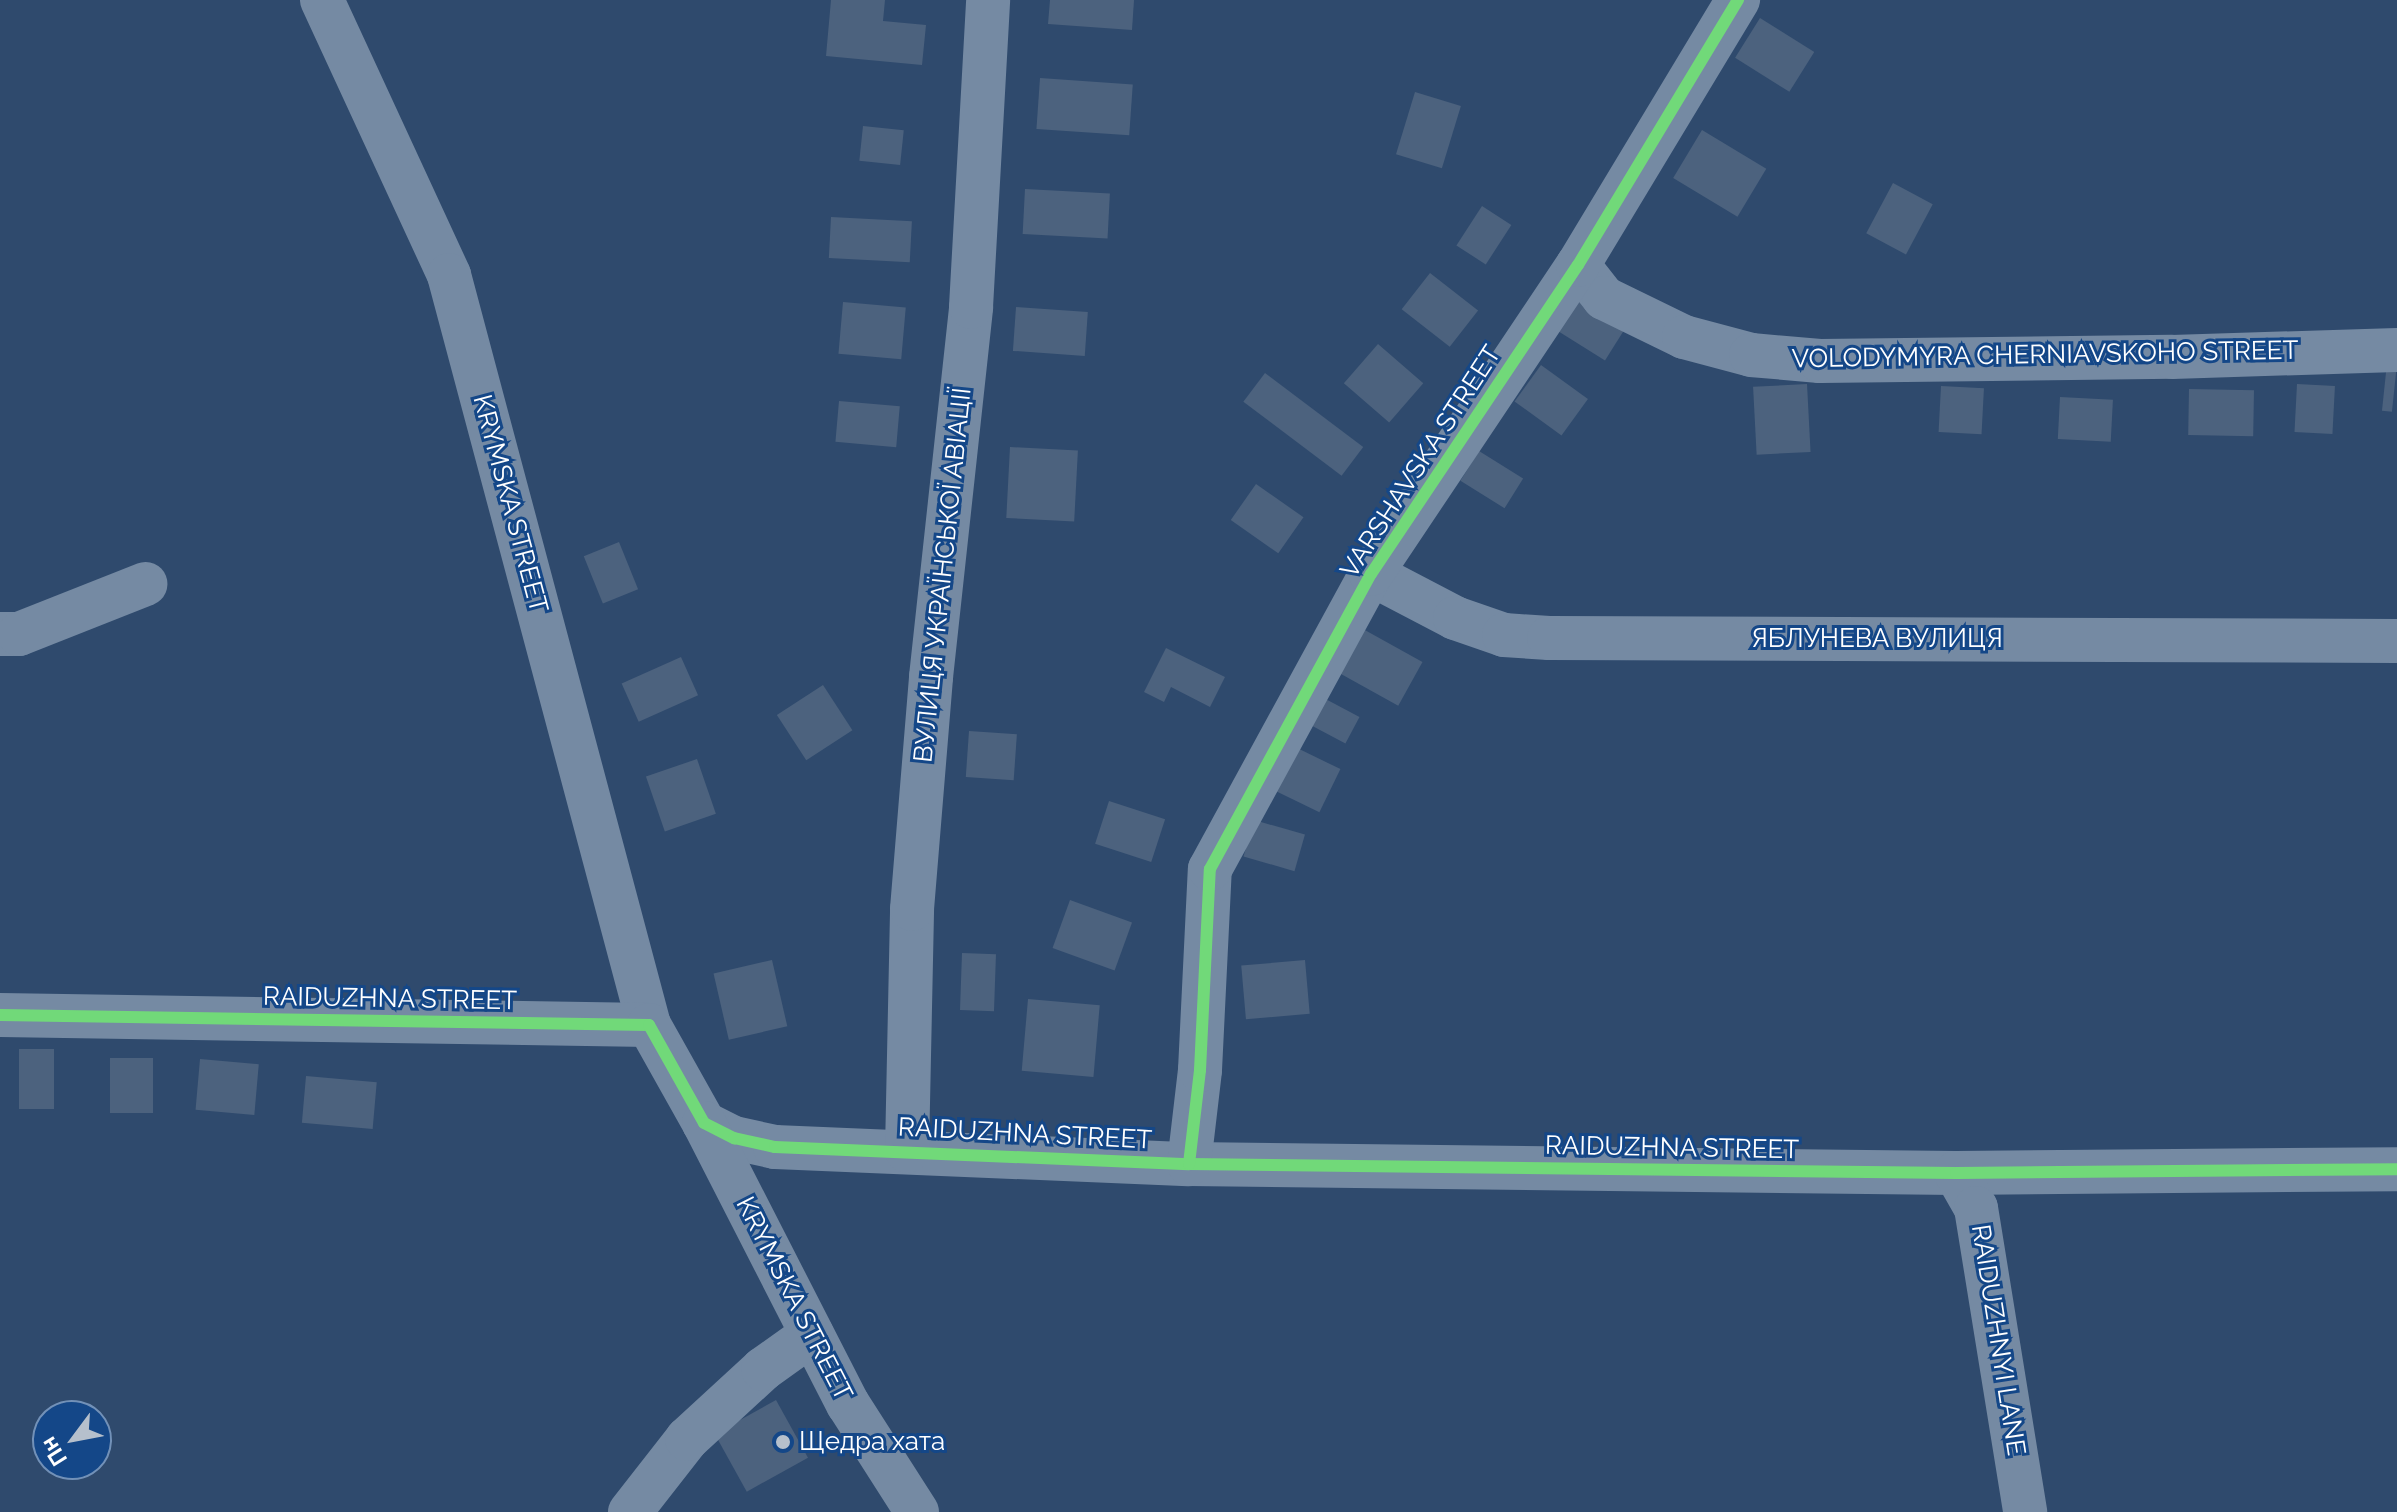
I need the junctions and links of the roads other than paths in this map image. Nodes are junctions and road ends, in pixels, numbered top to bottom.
1 (322, 0) edge
2 (988, 0) edge
3 (1738, 0) edge
4 (1578, 265) junction
5 (2397, 350) edge
6 (1371, 574) junction
7 (145, 584) dead end
8 (0, 634) edge
9 (2397, 641) edge
10 (0, 1015) edge
11 (649, 1025) junction
12 (704, 1123) junction
13 (907, 1151) junction
14 (1189, 1164) junction
15 (2397, 1169) edge
16 (1956, 1173) junction
17 (812, 1334) junction
18 (630, 1512) edge
19 (917, 1512) edge
20 (2025, 1512) edge

1 - 11 street, KRYMSKA STREET
2 - 13 street, ВУЛИЦЯ УКРАЇНСЬКОЇ АВІАЦІЇ
3 - 4 street, VARSHAVSKA STREET
4 - 5 street, VOLODYMYRA CHERNIAVSKOHO STREET
4 - 6 street, VARSHAVSKA STREET
6 - 9 street, ЯБЛУНЕВА ВУЛИЦЯ
6 - 14 street, VARSHAVSKA STREET
7 - 8 street
10 - 11 street, RAIDUZHNA STREET
11 - 12 street
12 - 13 street, RAIDUZHNA STREET
12 - 17 street, KRYMSKA STREET
13 - 14 street, RAIDUZHNA STREET
14 - 16 street, RAIDUZHNA STREET
15 - 16 street, RAIDUZHNA STREET
16 - 20 street, RAIDUZHNYI LANE
17 - 18 street
17 - 19 street, KRYMSKA STREET

